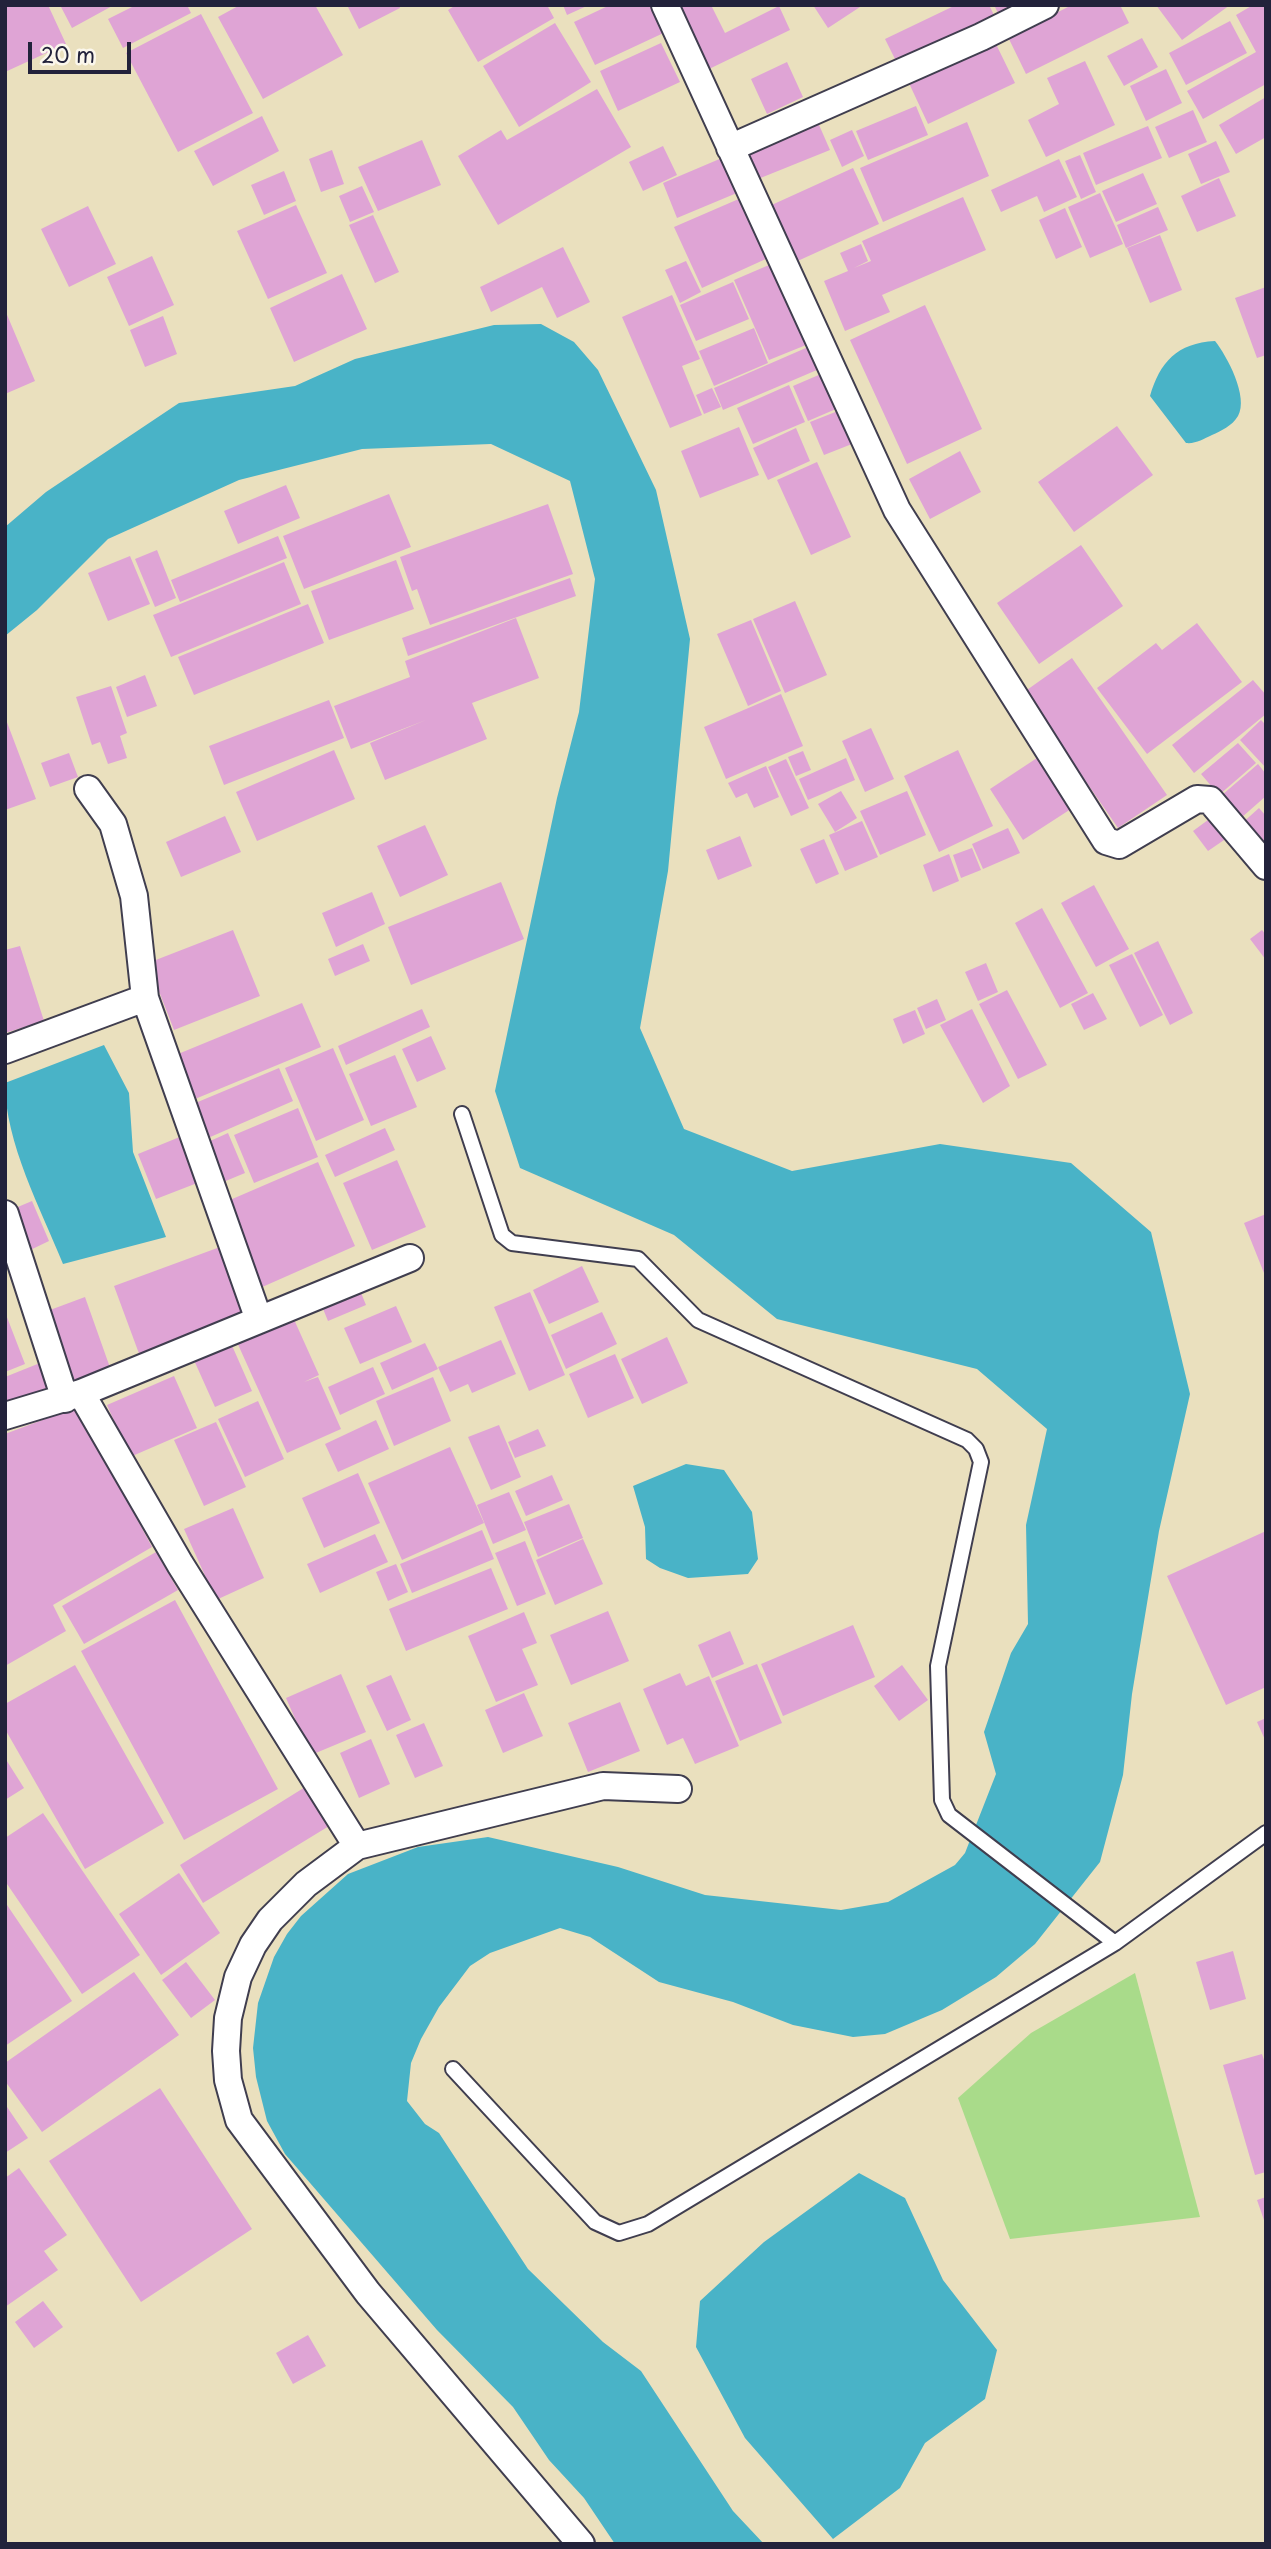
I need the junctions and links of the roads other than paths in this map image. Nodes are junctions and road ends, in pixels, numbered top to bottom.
1 (665, 5) edge
2 (1045, 5) edge
3 (730, 149) junction
4 (88, 789) dead end
5 (1266, 866) edge
6 (145, 998) junction
7 (5, 1050) edge
8 (462, 1114) dead end
9 (5, 1214) edge
10 (410, 1258) dead end
11 (259, 1320) junction
12 (73, 1396) junction
13 (5, 1416) edge
14 (678, 1789) dead end
15 (1266, 1833) edge
16 (357, 1846) junction
17 (1115, 1943) junction
18 (453, 2069) dead end
19 (581, 2544) edge

1 - 3 street
2 - 3 street
3 - 5 street
4 - 6 street
6 - 7 street
6 - 11 street
8 - 17 lane
9 - 12 street
10 - 11 street
11 - 12 street
12 - 13 street
12 - 16 street
14 - 16 street
15 - 17 lane
16 - 19 street
17 - 18 lane

